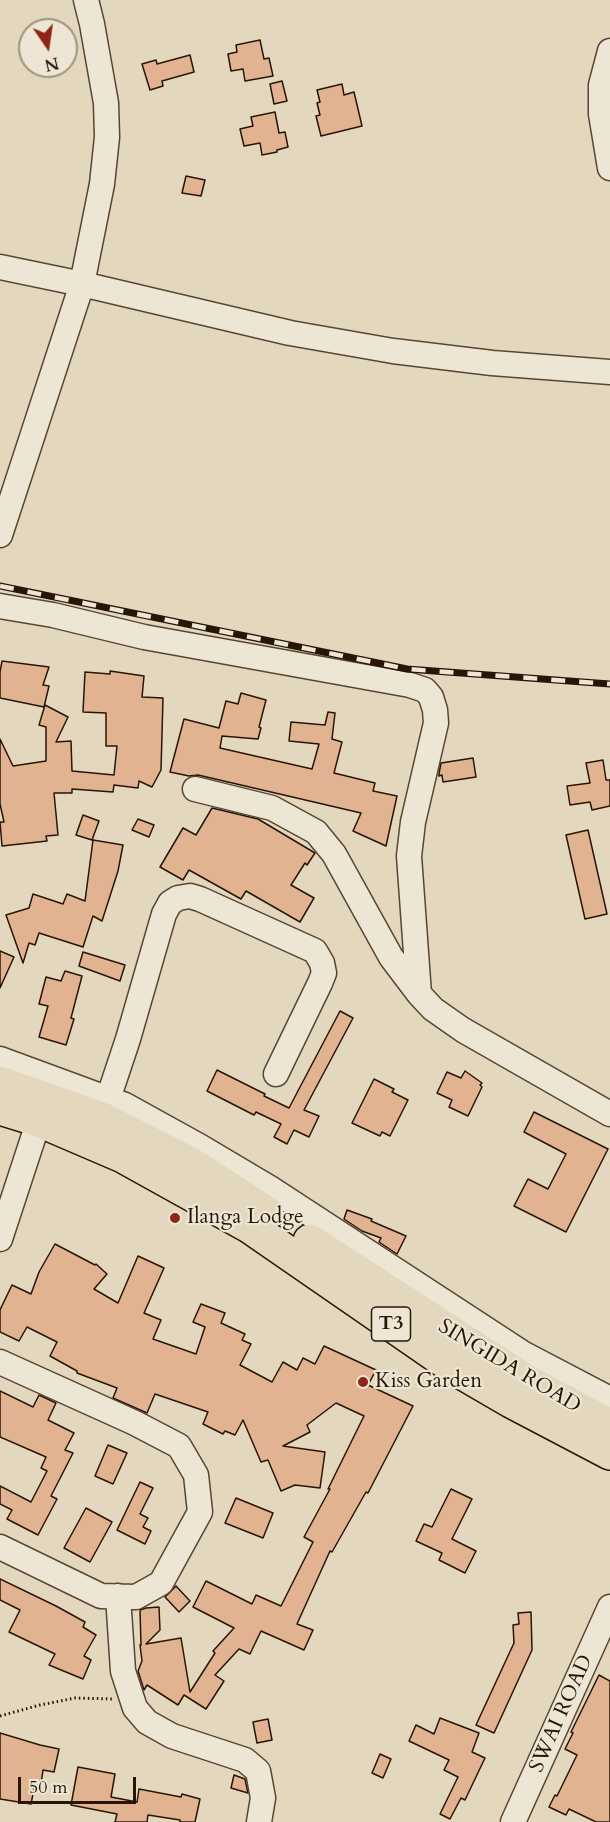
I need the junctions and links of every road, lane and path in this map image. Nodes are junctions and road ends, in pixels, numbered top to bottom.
1 (86, 0) edge
2 (610, 51) edge
3 (610, 168) edge
4 (0, 267) edge
5 (82, 284) junction
6 (610, 372) edge
7 (0, 535) edge
8 (0, 606) edge
9 (195, 789) dead end
10 (419, 994) junction
11 (0, 1059) edge
12 (276, 1074) dead end
13 (0, 1083) edge
14 (0, 1108) edge
15 (105, 1109) junction
16 (610, 1114) edge
17 (39, 1120) junction
18 (0, 1239) edge
19 (0, 1362) edge
20 (610, 1400) edge
21 (610, 1426) edge
22 (610, 1453) edge
23 (0, 1547) edge
24 (118, 1596) junction
25 (610, 1607) edge
26 (133, 1701) junction
27 (0, 1716) edge
28 (259, 1822) edge
29 (513, 1822) edge

1 - 5 street
2 - 3 street
4 - 5 street
5 - 6 street
5 - 7 street
8 - 10 street
9 - 10 street
10 - 16 street
11 - 15 street
12 - 15 street
13 - 15 highway, SINGIDA ROAD / T3
14 - 17 highway, SINGIDA ROAD / T3
15 - 20 street
15 - 21 highway, SINGIDA ROAD / T3
17 - 18 street
17 - 22 highway, SINGIDA ROAD / T3
19 - 24 street
23 - 24 street
24 - 26 street
25 - 29 street, SWAI ROAD
26 - 27 path
26 - 28 street

